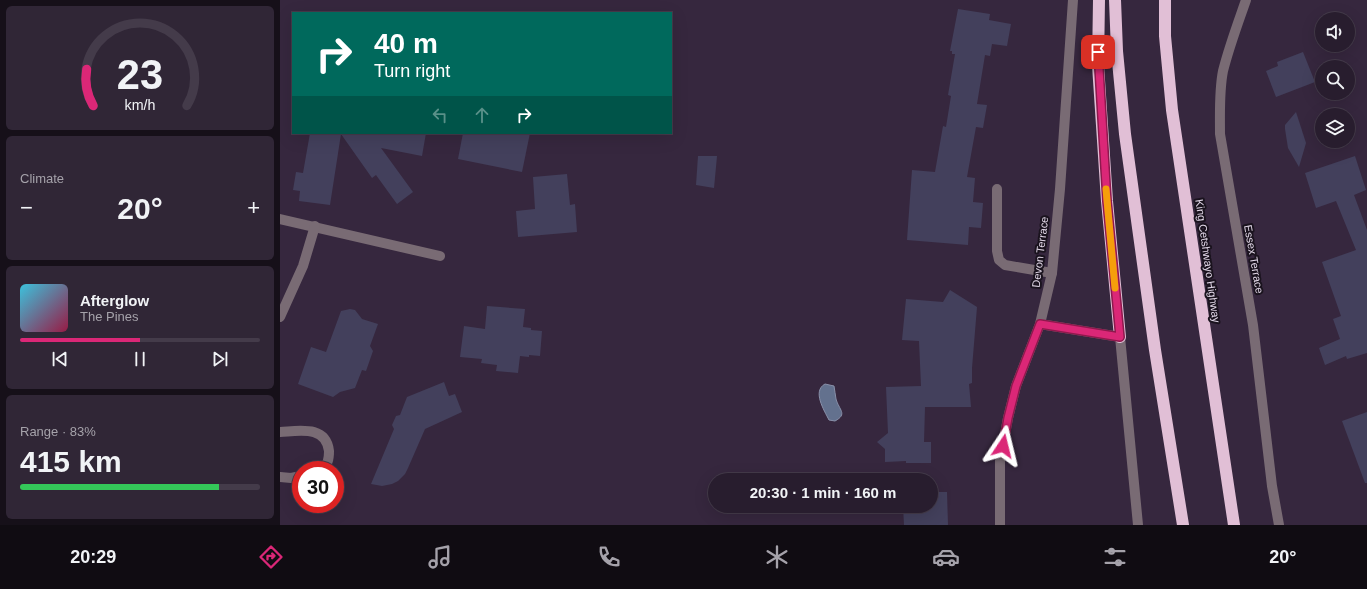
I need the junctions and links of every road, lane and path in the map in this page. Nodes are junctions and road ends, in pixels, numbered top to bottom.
1 (1073, 0) edge
2 (1099, 0) edge
3 (1115, 0) edge
4 (1165, 0) edge
5 (1246, 0) edge
6 (997, 190) dead end
7 (280, 219) edge
8 (314, 226) junction
9 (440, 256) dead end
10 (1052, 273) junction
11 (283, 304) edge
12 (280, 318) edge
13 (1040, 324) junction
14 (1120, 337) junction
15 (280, 432) edge
16 (328, 461) edge
17 (280, 477) edge
18 (292, 478) edge
19 (1000, 525) edge
20 (1138, 525) edge
21 (1183, 525) edge
22 (1234, 525) edge
23 (1279, 525) edge

1 - 10 street, Devon Terrace
2 - 14 highway
3 - 21 highway
4 - 22 highway, King Cetshwayo Highway
5 - 23 street, Essex Terrace
6 - 10 street
7 - 8 street
8 - 9 street
8 - 11 street
10 - 13 street, Devon Terrace
11 - 12 street
13 - 14 street
13 - 19 street, Devon Terrace
14 - 20 street
15 - 16 street
17 - 18 street

